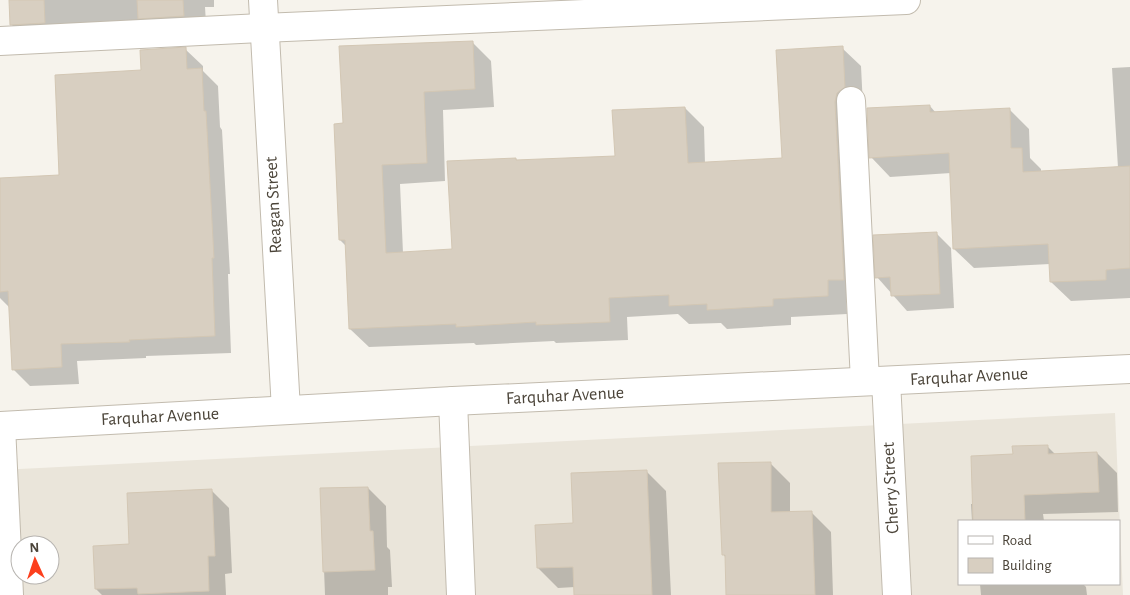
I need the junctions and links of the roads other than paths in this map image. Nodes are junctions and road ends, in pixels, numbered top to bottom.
1 (262, 0) edge
2 (906, 0) edge
3 (264, 28) junction
4 (0, 41) edge
5 (851, 101) dead end
6 (1130, 369) edge
7 (876, 381) junction
8 (452, 401) junction
9 (286, 410) junction
10 (0, 426) edge
11 (9, 595) edge
12 (461, 595) edge
13 (897, 595) edge

1 - 3 street, Reagan Street
2 - 3 street
3 - 4 street
3 - 9 street, Reagan Street
5 - 7 street, Cherry Street
6 - 7 street, Farquhar Avenue
7 - 8 street, Farquhar Avenue
7 - 13 street, Cherry Street
8 - 9 street, Farquhar Avenue
8 - 12 street
9 - 10 street, Farquhar Avenue
10 - 11 street

